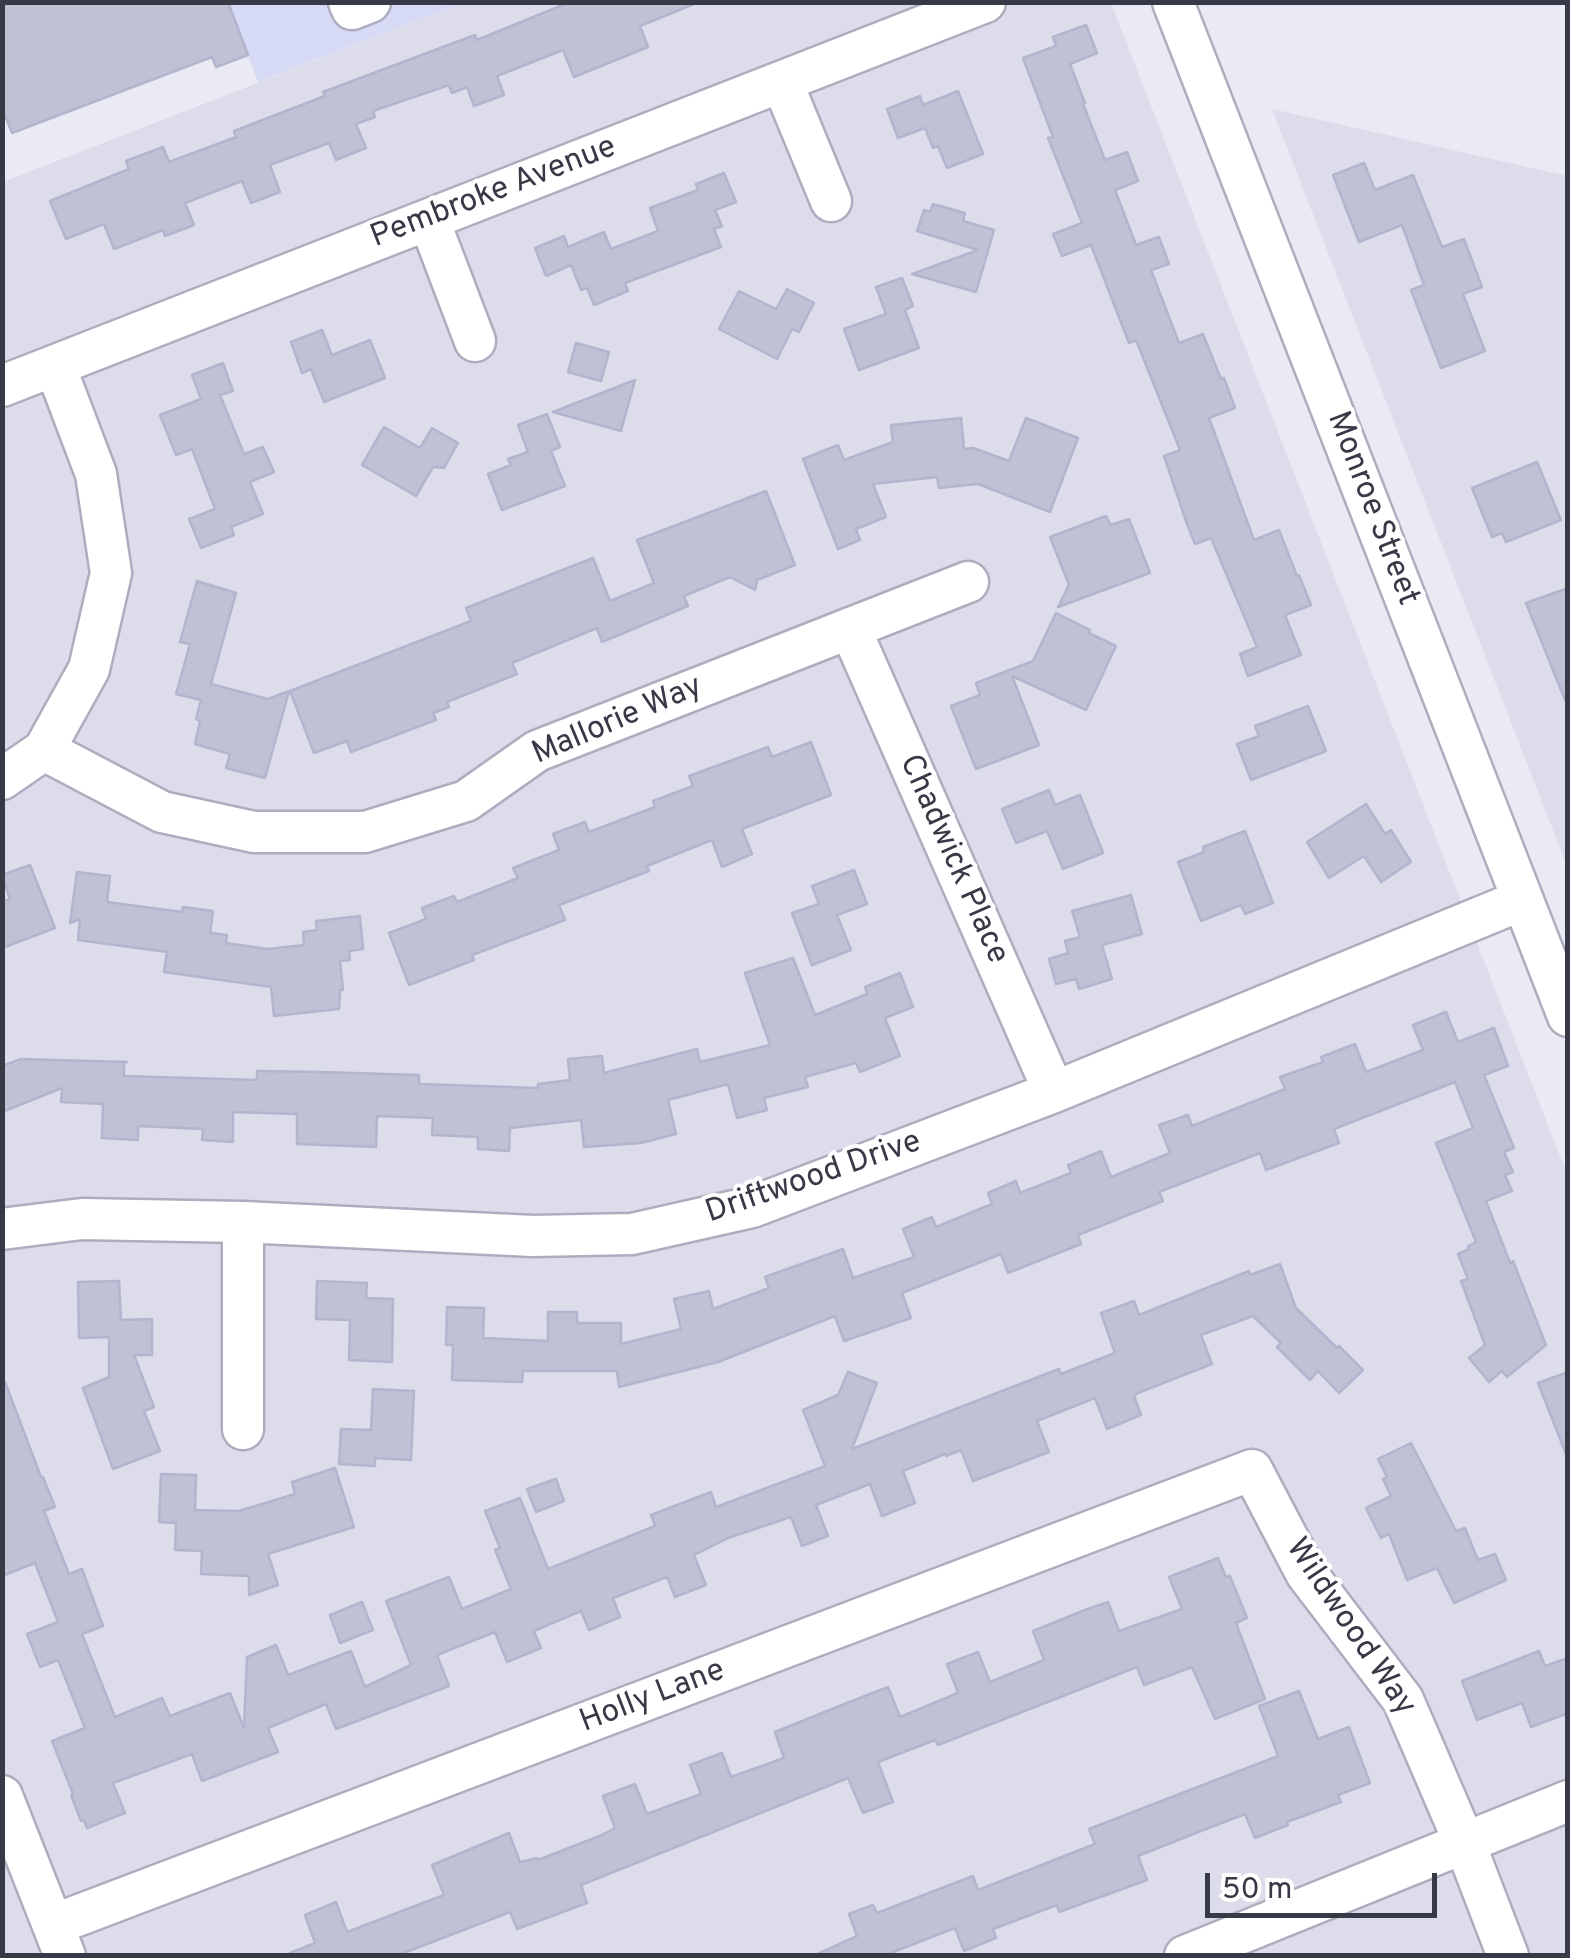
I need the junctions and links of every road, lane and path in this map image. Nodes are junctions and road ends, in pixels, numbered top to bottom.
1 (349, 2) edge
2 (370, 2) edge
3 (985, 2) edge
4 (1173, 2) edge
5 (782, 82) junction
6 (831, 201) dead end
7 (429, 220) junction
8 (475, 341) dead end
9 (55, 366) junction
10 (2, 386) edge
11 (968, 582) dead end
12 (850, 628) junction
13 (44, 750) junction
14 (2, 779) edge
15 (1522, 900) junction
16 (1568, 1016) edge
17 (1054, 1092) junction
18 (243, 1222) junction
19 (2, 1229) edge
20 (242, 1429) dead end
21 (1252, 1470) joint
22 (2, 1796) edge
23 (1568, 1801) edge
24 (1464, 1844) junction
25 (59, 1940) edge
26 (1185, 1956) edge
27 (1508, 1956) edge

1 - 2 street
3 - 5 street, Pembroke Avenue
4 - 15 street, Monroe Street
5 - 6 street
5 - 7 street, Pembroke Avenue
7 - 8 street
7 - 9 street, Pembroke Avenue
9 - 10 street, Pembroke Avenue
9 - 13 street
11 - 12 street, Mallorie Way
12 - 13 street, Mallorie Way
12 - 17 street, Chadwick Place
13 - 14 street
15 - 16 street, Monroe Street
15 - 17 street, Driftwood Drive
17 - 18 street, Driftwood Drive
18 - 19 street, Driftwood Drive
18 - 20 street
21 - 24 street, Wildwood Way
21 - 25 street, Holly Lane
22 - 25 street
23 - 24 street
24 - 26 street
24 - 27 street, Wildwood Way

